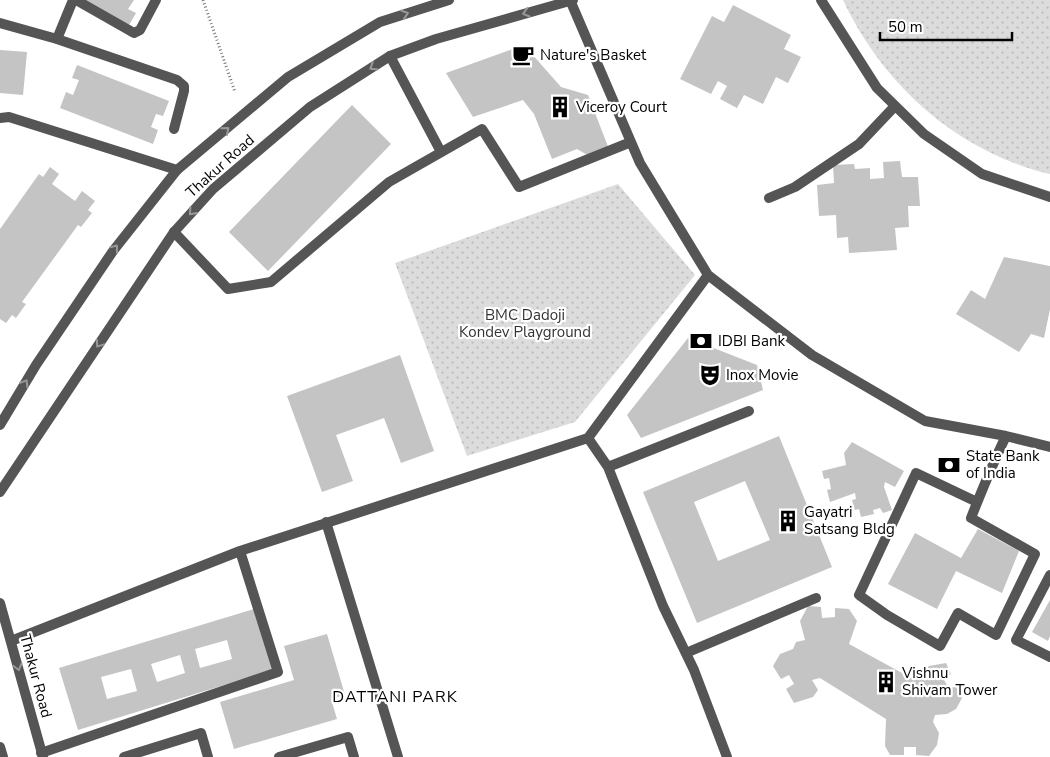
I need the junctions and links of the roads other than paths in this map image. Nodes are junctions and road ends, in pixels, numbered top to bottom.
1 (74, 0) edge
2 (156, 0) edge
3 (449, 0) edge
4 (571, 0) edge
5 (821, 0) edge
6 (0, 23) edge
7 (57, 39) junction
8 (390, 56) junction
9 (895, 106) junction
10 (0, 118) edge
11 (174, 130) dead end
12 (631, 142) junction
13 (441, 152) junction
14 (177, 170) junction
15 (1050, 196) edge
16 (769, 198) dead end
17 (174, 232) junction
18 (708, 275) junction
19 (749, 411) dead end
20 (0, 425) edge
21 (1006, 436) junction
22 (588, 438) junction
23 (1050, 448) edge
24 (608, 467) junction
25 (0, 492) edge
26 (977, 502) junction
27 (326, 522) junction
28 (240, 551) junction
29 (1050, 575) edge
30 (816, 598) dead end
31 (0, 603) edge
32 (11, 641) junction
33 (686, 653) junction
34 (1050, 657) edge
35 (0, 747) edge
36 (157, 752) edge
37 (42, 755) edge
38 (3, 757) edge
39 (124, 757) edge
40 (208, 757) edge
41 (279, 757) edge
42 (354, 757) edge
43 (398, 757) edge
44 (726, 757) edge

1 - 2 street
1 - 7 street
14 -> 3 street, Thakur Road
4 -> 8 street, Thakur Road
4 - 12 street
5 - 9 street
6 - 7 street
7 - 11 street
8 - 13 street
8 -> 17 street, Thakur Road
9 - 15 street
9 - 16 street
10 - 14 street
12 - 13 street
12 - 18 street
13 - 17 street
20 -> 14 street, Thakur Road
17 -> 25 street, Thakur Road
18 - 21 street
18 - 22 street
19 - 24 street
21 - 23 street
21 - 26 street
22 - 24 street
22 - 27 street
24 - 33 street
26 - 26 street
27 - 28 street
27 - 43 street
28 - 32 street
28 - 37 street
29 - 34 street
30 - 33 street
31 - 32 street, Thakur Road
32 -> 37 street, Thakur Road
33 - 44 street
35 - 38 street
36 - 39 street
36 - 40 street
41 - 42 street

